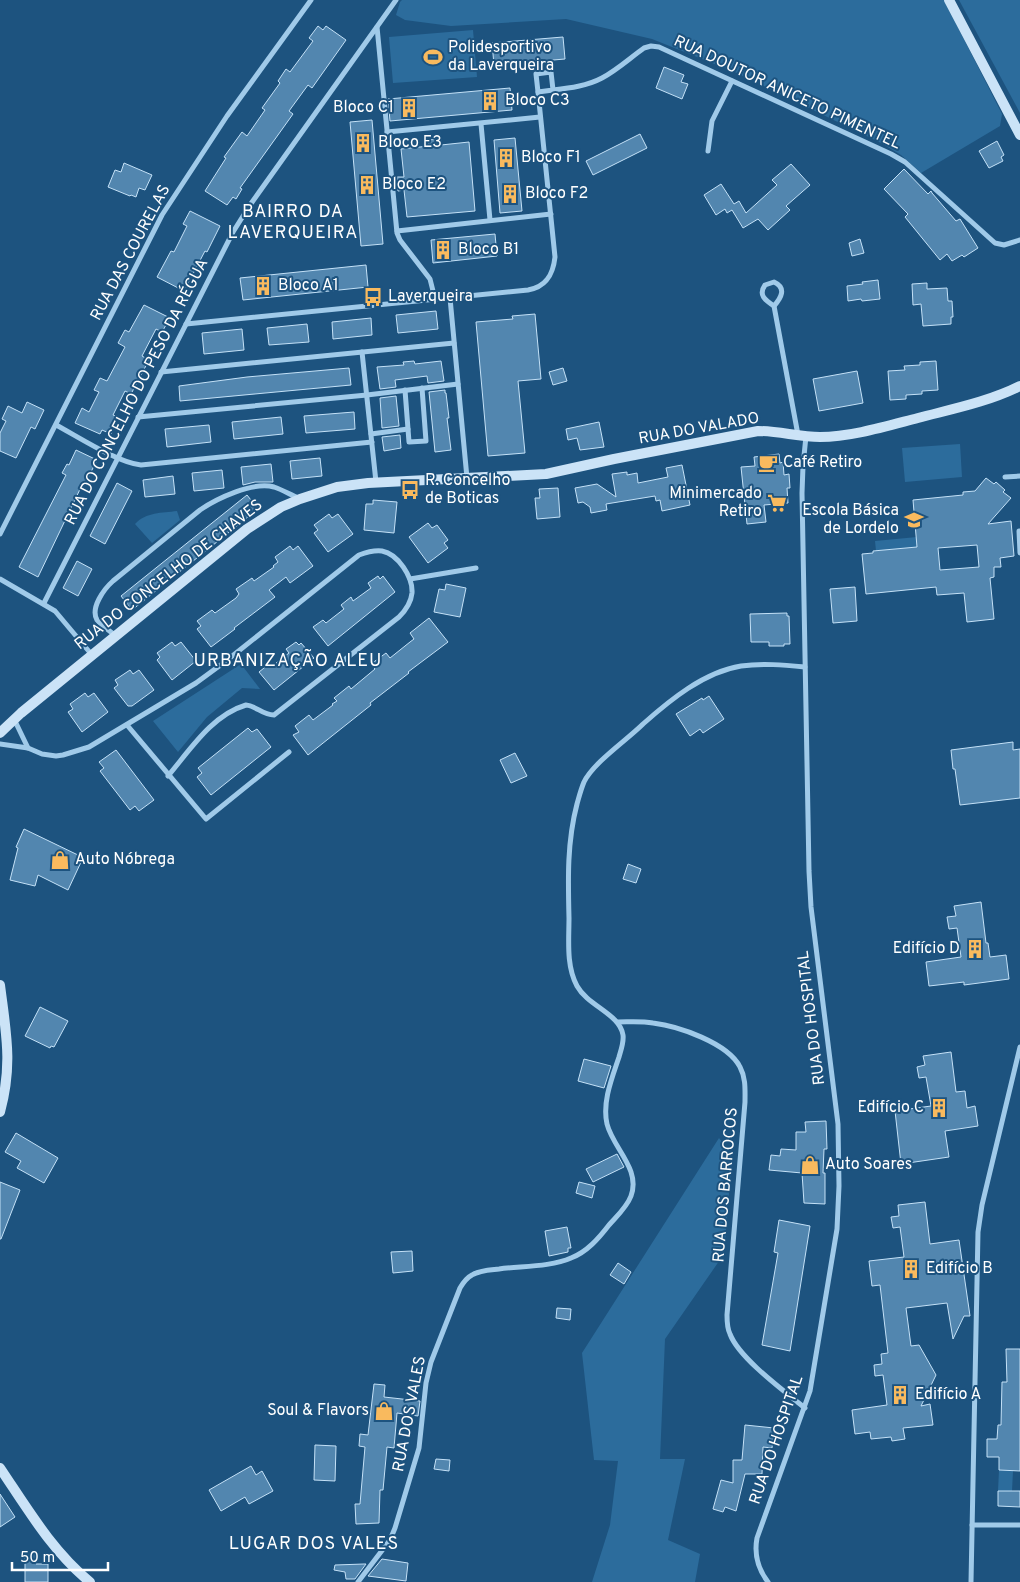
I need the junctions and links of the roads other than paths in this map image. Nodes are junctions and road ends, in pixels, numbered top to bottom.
1 (311, 0) edge
2 (396, 0) edge
3 (949, 0) edge
4 (377, 27) junction
5 (732, 81) junction
6 (553, 90) junction
7 (538, 92) junction
8 (540, 117) junction
9 (481, 124) junction
10 (387, 132) junction
11 (1020, 135) edge
12 (708, 151) dead end
13 (551, 214) junction
14 (490, 220) junction
15 (397, 231) junction
16 (1020, 240) edge
17 (450, 298) junction
18 (435, 299) junction
19 (774, 306) junction
20 (186, 324) junction
21 (454, 343) junction
22 (362, 352) junction
23 (161, 372) junction
24 (458, 384) junction
25 (1020, 386) edge
26 (422, 388) junction
27 (404, 390) junction
28 (367, 395) junction
29 (138, 417) junction
30 (56, 425) junction
31 (408, 429) junction
32 (371, 434) junction
33 (802, 436) junction
34 (372, 442) junction
35 (118, 458) junction
36 (1020, 476) edge
37 (1005, 477) dead end
38 (468, 478) junction
39 (376, 482) junction
40 (300, 499) junction
41 (1020, 531) edge
42 (0, 534) edge
43 (1020, 552) edge
44 (476, 568) dead end
45 (0, 578) edge
46 (410, 579) junction
47 (44, 603) junction
48 (116, 636) junction
49 (92, 655) junction
50 (805, 667) junction
51 (14, 719) junction
52 (127, 725) junction
53 (0, 733) edge
54 (0, 744) edge
55 (28, 748) junction
56 (289, 752) dead end
57 (168, 776) junction
58 (0, 985) edge
59 (618, 1022) junction
60 (1020, 1047) edge
61 (0, 1112) edge
62 (805, 1408) junction
63 (0, 1468) edge
64 (972, 1525) junction
65 (1020, 1525) edge
66 (90, 1582) edge
67 (358, 1582) edge
68 (768, 1582) edge
69 (970, 1582) edge

1 - 30 street, RUA DAS COURELAS
2 - 4 street, RUA DO CONCELHO DO PESO DA RÉGUA
3 - 11 street
4 - 10 street
4 - 20 street, RUA DO CONCELHO DO PESO DA RÉGUA
5 - 6 street, RUA DOUTOR ANICETO PIMENTEL
5 - 12 street
5 - 16 street, RUA DOUTOR ANICETO PIMENTEL
6 - 7 street
6 - 7 street
7 - 8 street
8 - 9 street
8 - 13 street
9 - 10 street
9 - 14 street
10 - 15 street
13 - 14 street
13 - 17 street
14 - 15 street
15 - 18 street
17 - 18 street
17 - 21 street
18 - 20 street
19 - 19 street
19 - 33 street, RUA DO HOSPITAL
20 - 23 street, RUA DO CONCELHO DO PESO DA RÉGUA
21 - 22 street
21 - 24 street
22 - 23 street
22 - 28 street
23 - 29 street, RUA DO CONCELHO DO PESO DA RÉGUA
24 - 26 street
24 - 38 street
25 - 33 street, RUA DO VALADO
26 - 27 street
26 - 31 street
27 - 28 street
27 - 31 street
28 - 29 street
28 - 32 street
29 - 35 street, RUA DO CONCELHO DO PESO DA RÉGUA
30 - 35 street
30 - 42 street, RUA DAS COURELAS
31 - 32 street
32 - 34 street
33 - 38 street, RUA DO VALADO
33 - 50 street, RUA DO HOSPITAL
34 - 35 street
34 - 39 street
35 - 47 street, RUA DO CONCELHO DO PESO DA RÉGUA
36 - 37 street
38 - 39 street, RUA DO CONCELHO DE CHAVES
39 - 40 street, RUA DO CONCELHO DE CHAVES
40 - 48 street, RUA DO CONCELHO DE CHAVES
40 - 48 street
41 - 43 street
44 - 46 street
45 - 47 street
46 - 52 street
46 - 57 street
47 - 49 street
48 - 49 street, RUA DO CONCELHO DE CHAVES
49 - 51 street, RUA DO CONCELHO DE CHAVES
50 - 59 street
50 - 62 street, RUA DO HOSPITAL
51 - 53 street, RUA DO CONCELHO DE CHAVES
51 - 55 street
52 - 55 street
52 - 57 street
54 - 55 street
56 - 57 street
58 - 61 street
59 - 62 street, RUA DOS BARROCOS
59 - 67 street, RUA DOS VALES
60 - 64 street
62 - 68 street, RUA DO HOSPITAL
63 - 66 street
64 - 65 street
64 - 69 street

